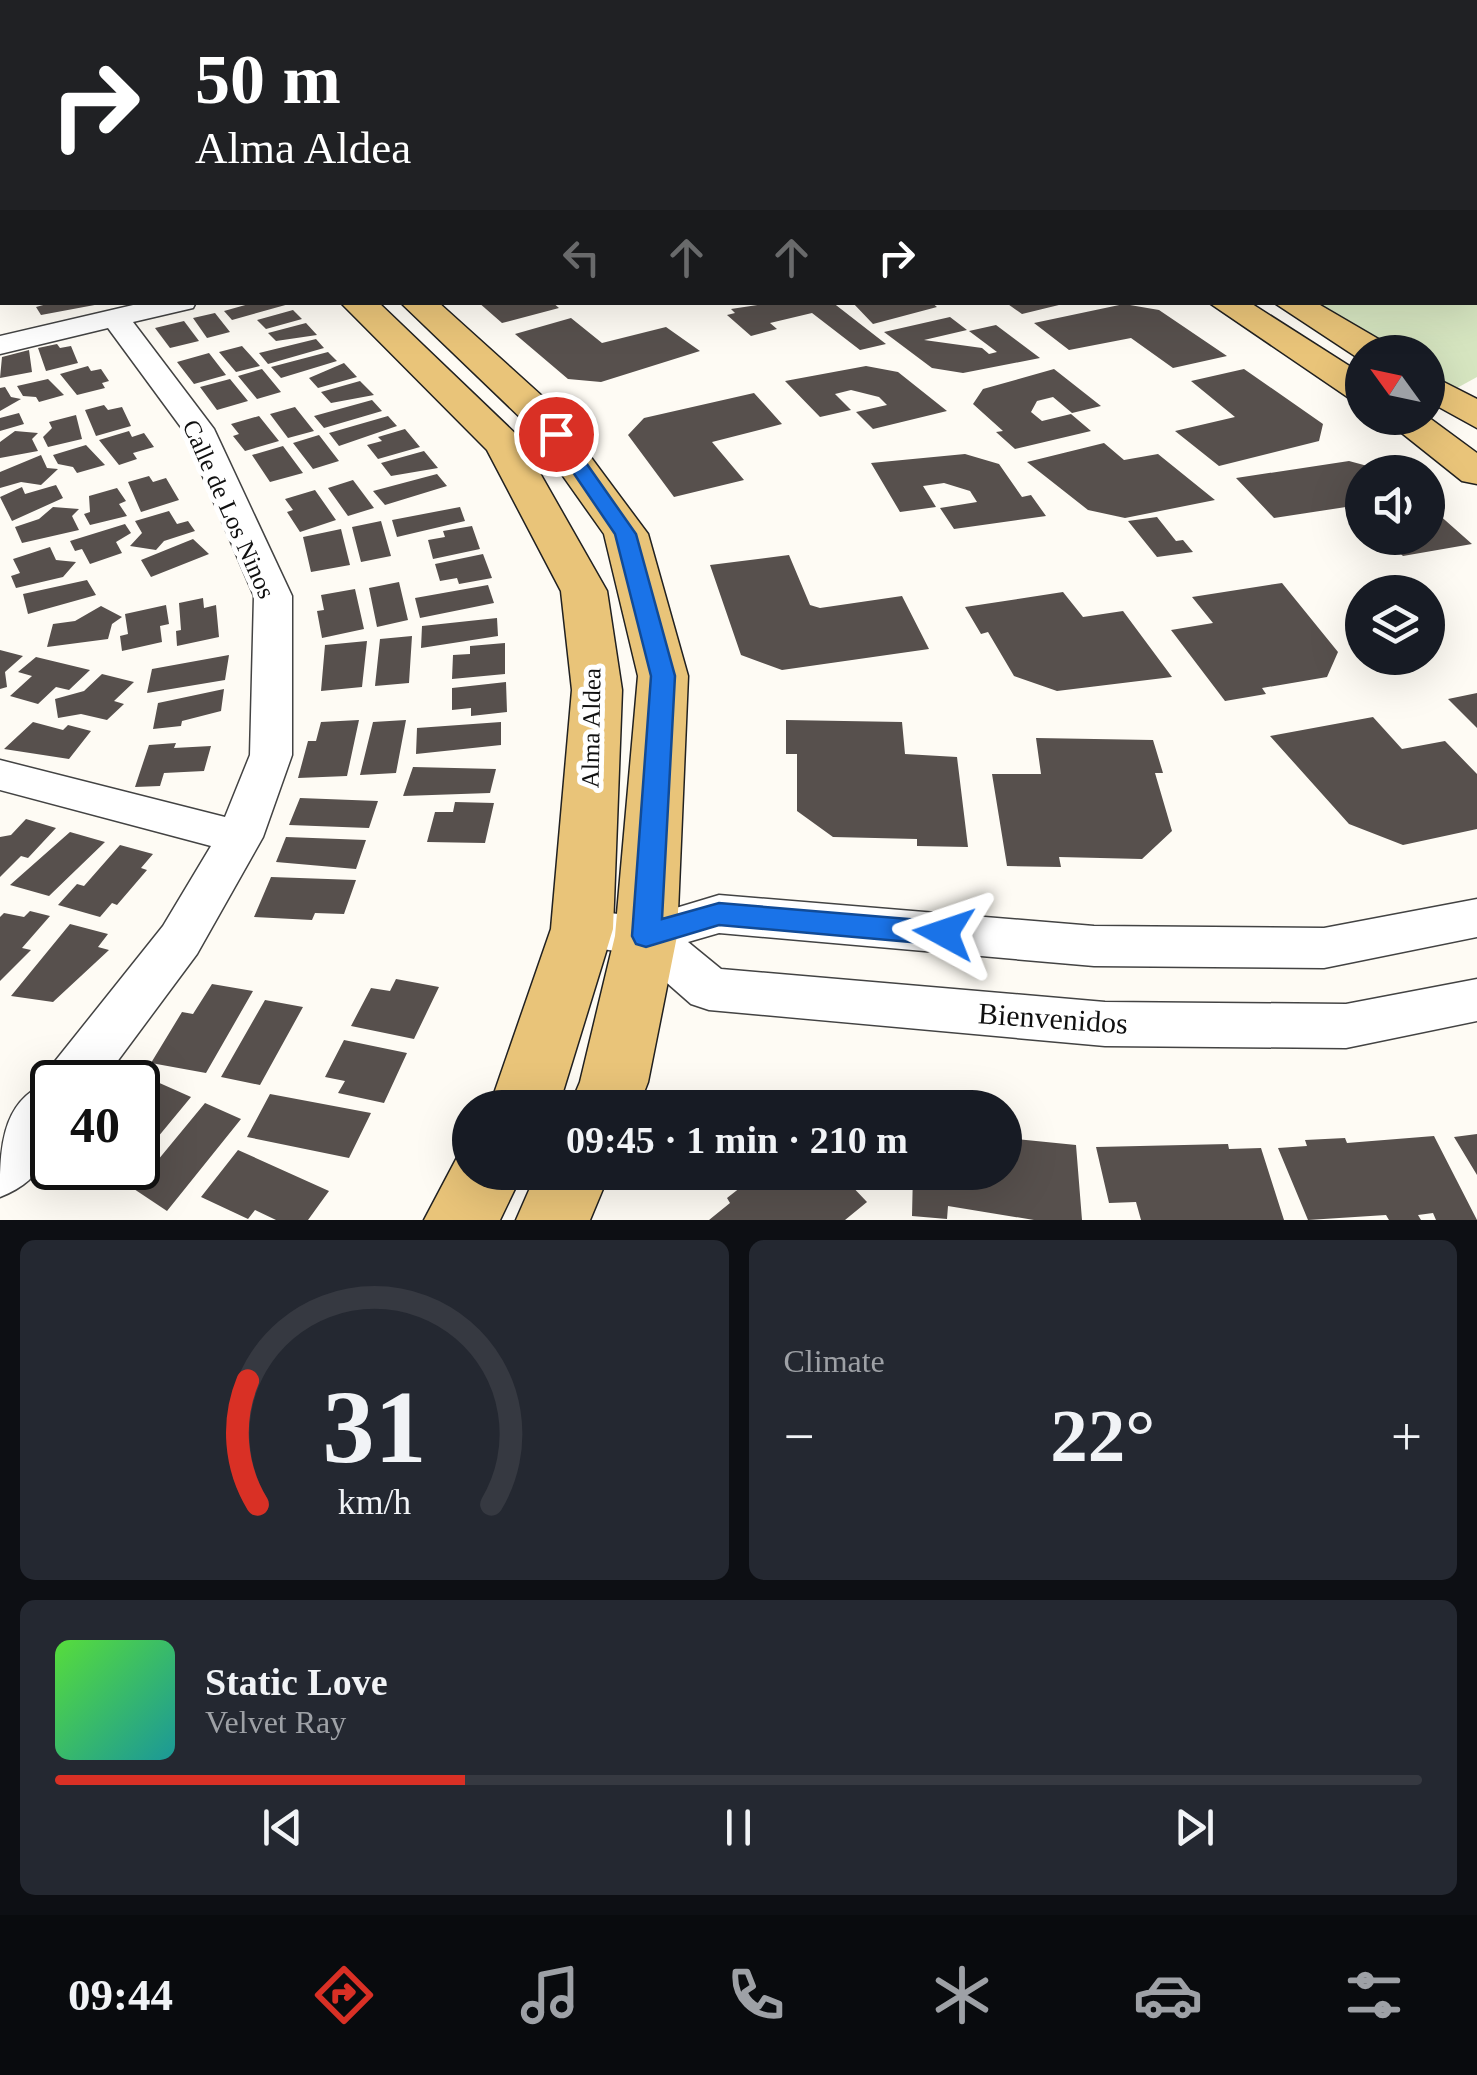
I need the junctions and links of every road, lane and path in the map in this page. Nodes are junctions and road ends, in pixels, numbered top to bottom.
1 (171, 305) edge
2 (360, 305) edge
3 (389, 305) edge
4 (1230, 305) edge
5 (1295, 305) edge
6 (433, 317) edge
7 (116, 319) junction
8 (1345, 335) edge
9 (0, 345) edge
10 (1345, 379) edge
11 (1445, 396) edge
12 (1477, 416) edge
13 (1426, 435) edge
14 (1477, 472) edge
15 (0, 775) edge
16 (240, 837) junction
17 (1477, 918) edge
18 (582, 929) junction
19 (646, 936) junction
20 (1477, 1000) edge
21 (88, 1060) edge
22 (530, 1090) edge
23 (611, 1090) edge
24 (30, 1134) edge
25 (0, 1171) edge
26 (477, 1190) edge
27 (566, 1190) edge
28 (460, 1220) edge
29 (553, 1220) edge

1 - 7 street
2 - 18 main road, Alma Aldea
3 - 6 main road
4 - 10 main road
5 - 8 main road
6 - 19 main road
7 - 9 street
7 - 16 street, Calle de Los Ninos
11 - 12 main road
13 - 14 main road
15 - 16 street
16 - 21 street, Calle de Los Ninos
17 - 19 street
18 - 19 street
18 - 22 main road, Alma Aldea
19 - 20 street, Bienvenidos
19 - 23 main road
24 - 25 street
26 - 28 main road
27 - 29 main road

